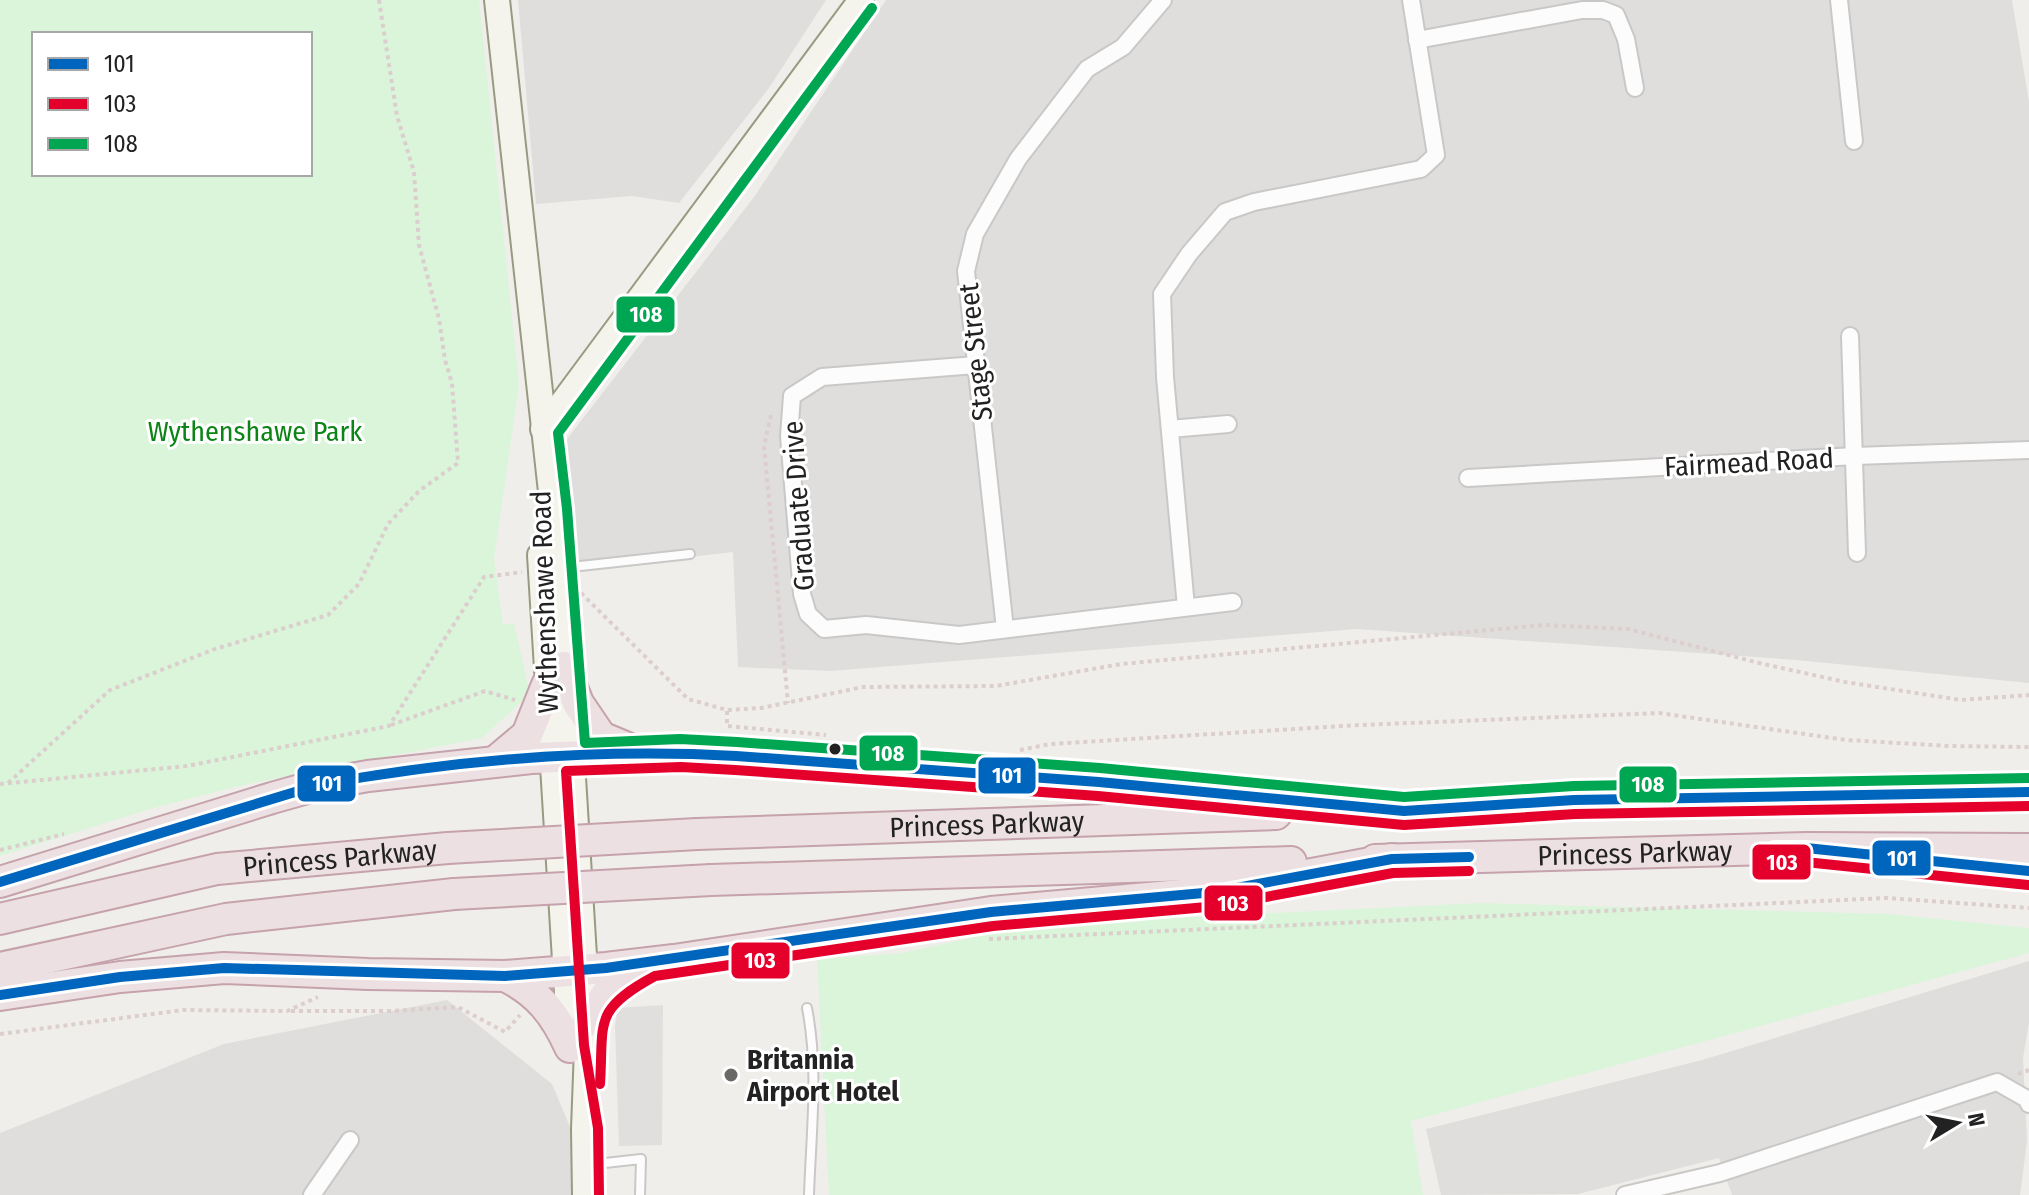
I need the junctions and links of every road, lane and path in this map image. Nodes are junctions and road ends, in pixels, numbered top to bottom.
1 (379, 0) edge
2 (497, 0) edge
3 (861, 0) edge
4 (1163, 0) edge
5 (1411, 0) edge
6 (1839, 0) edge
7 (1417, 40) junction
8 (1635, 88) dead end
9 (1854, 141) dead end
10 (1850, 336) dead end
11 (976, 365) junction
12 (797, 393) junction
13 (1228, 424) dead end
14 (543, 429) junction
15 (1170, 429) junction
16 (2029, 450) edge
17 (1855, 456) junction
18 (1468, 478) dead end
19 (1857, 553) dead end
20 (690, 554) dead end
21 (549, 569) junction
22 (1233, 602) dead end
23 (1186, 607) junction
24 (1005, 629) junction
25 (551, 687) junction
26 (2029, 695) edge
27 (788, 703) junction
28 (389, 726) junction
29 (2029, 747) edge
30 (1008, 752) dead end
31 (642, 754) junction
32 (561, 757) junction
33 (496, 761) junction
34 (8, 783) junction
35 (0, 784) edge
36 (2023, 794) edge
37 (1404, 811) junction
38 (1806, 848) junction
39 (2029, 849) edge
40 (1392, 859) junction
41 (2029, 871) edge
42 (0, 882) edge
43 (2029, 908) edge
44 (0, 919) edge
45 (979, 940) dead end
46 (651, 963) junction
47 (0, 968) edge
48 (574, 969) junction
49 (505, 976) junction
50 (327, 993) dead end
51 (0, 995) edge
52 (807, 1008) dead end
53 (287, 1011) junction
54 (521, 1014) dead end
55 (588, 1021) junction
56 (0, 1034) edge
57 (570, 1047) junction
58 (2029, 1104) edge
59 (584, 1129) junction
60 (350, 1140) dead end
61 (586, 1165) junction
62 (1700, 1177) junction
63 (312, 1195) edge
64 (585, 1195) edge
65 (640, 1195) edge
66 (809, 1195) edge
67 (1625, 1195) edge
68 (1705, 1195) edge

1 - 34 path
2 - 14 main road, Wythenshawe Road
3 - 14 main road
4 - 11 street, Stage Street
5 - 7 street
6 - 9 street
7 - 8 street
7 - 15 street
10 - 17 street
11 - 12 street, Graduate Drive
11 - 24 street, Stage Street
12 - 24 street, Graduate Drive
12 - 27 path
13 - 15 street
14 - 21 main road, Wythenshawe Road
15 - 23 street
16 - 17 street, Fairmead Road
17 - 18 street, Fairmead Road
17 - 19 street
20 - 21 lane
21 - 25 main road, Wythenshawe Road
21 - 27 path
21 - 28 path
22 - 23 street, Graduate Drive
23 - 24 street, Graduate Drive
25 - 28 path
25 - 31 highway
25 - 32 main road, Wythenshawe Road
25 - 33 highway
26 - 27 path
28 - 34 path
29 - 30 path
31 - 32 highway
31 - 37 highway
32 - 33 highway
32 - 48 main road, Wythenshawe Road
33 - 42 highway
34 - 35 path
36 - 37 highway, Princess Parkway
37 - 44 highway, Princess Parkway, bridge
38 - 39 highway, Princess Parkway
38 - 40 highway, Princess Parkway
38 - 41 highway
40 - 46 highway
40 - 47 highway, Princess Parkway, bridge
43 - 45 path
46 - 48 highway
46 - 55 highway
48 - 49 highway
48 - 55 main road, Wythenshawe Road
48 - 57 main road, Wythenshawe Road
49 - 51 highway
49 - 57 highway
50 - 53 path
52 - 66 lane
53 - 54 path
53 - 56 path
55 - 59 main road, Wythenshawe Road
57 - 59 main road, Wythenshawe Road
58 - 62 street
59 - 61 main road
60 - 63 street
61 - 64 main road
61 - 65 lane
62 - 67 street
62 - 68 street

